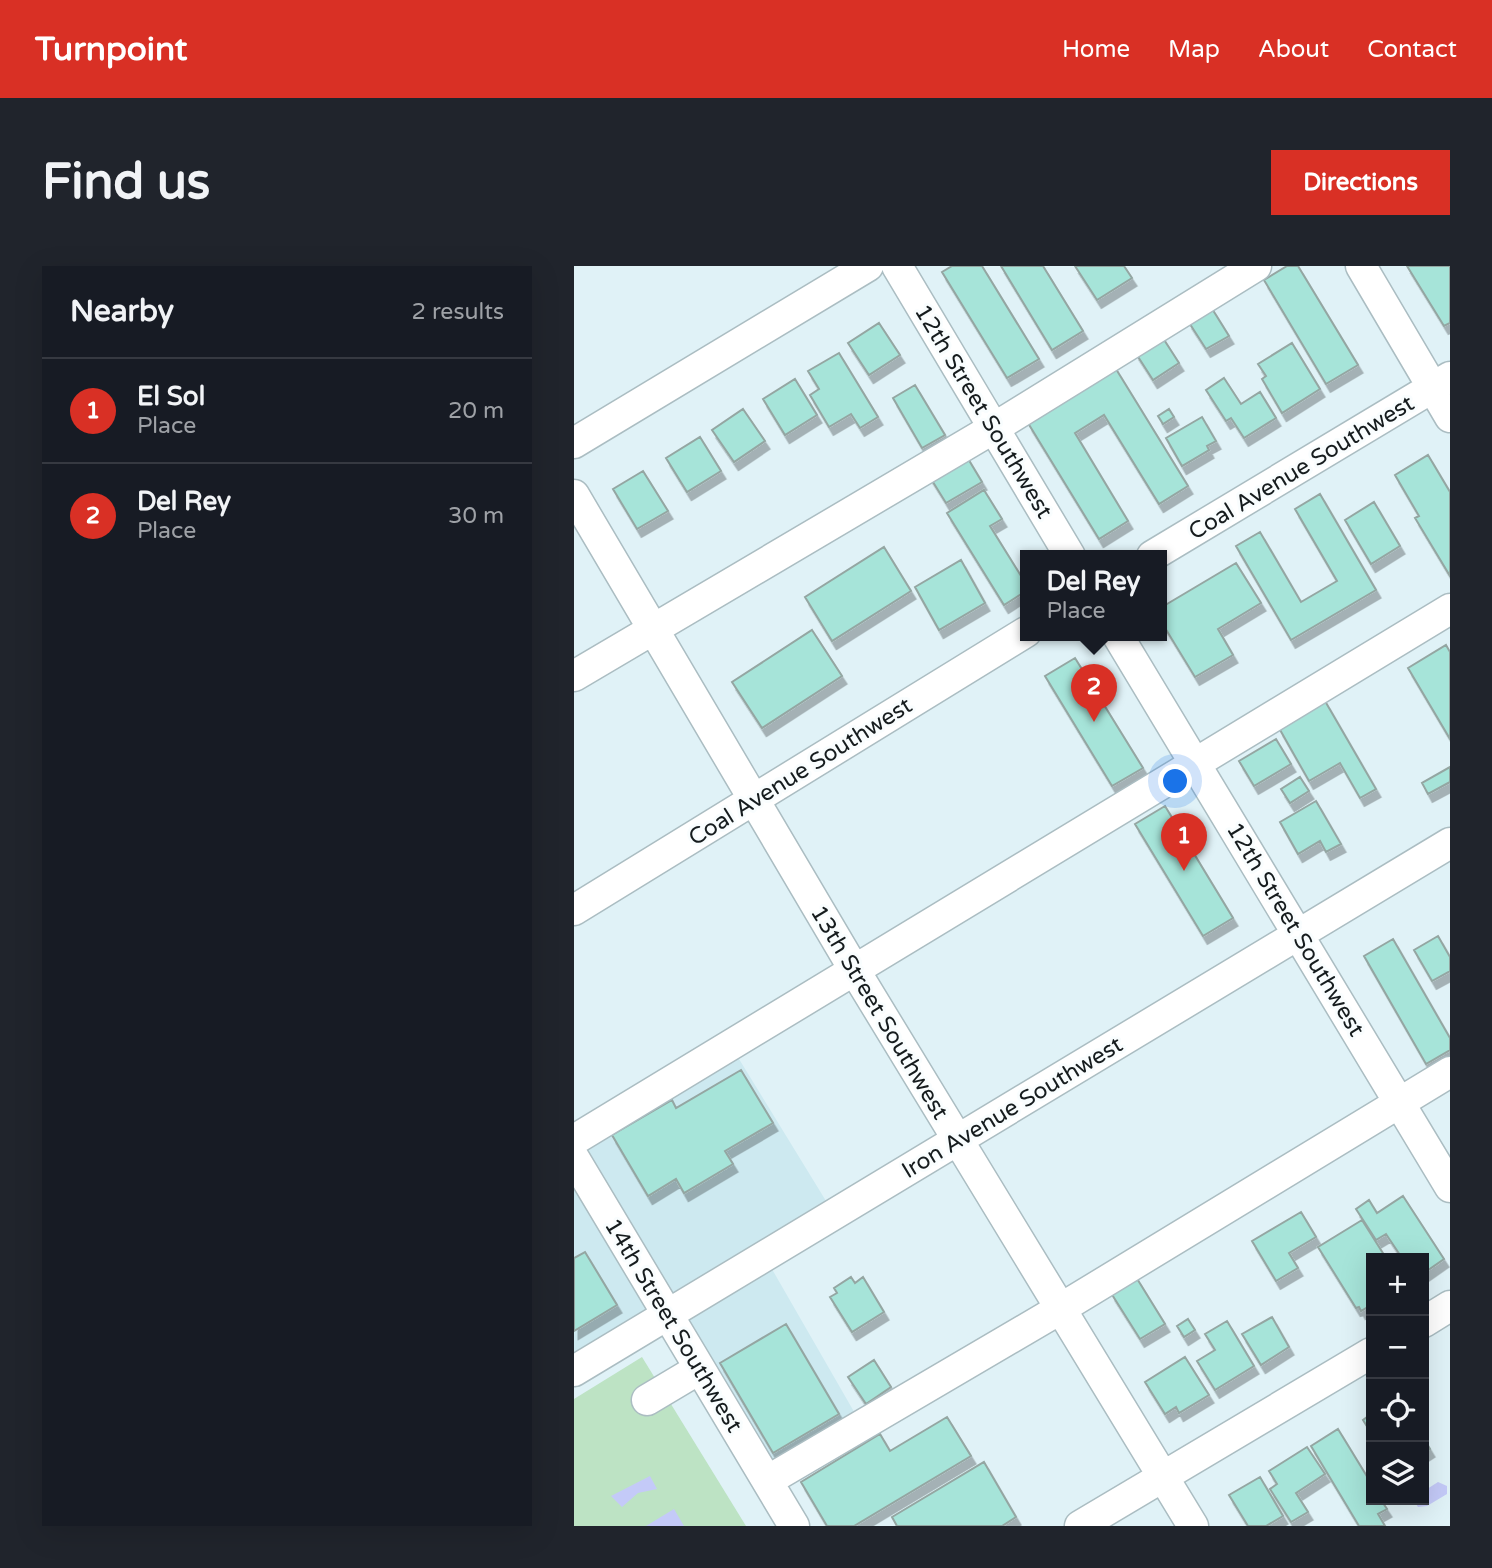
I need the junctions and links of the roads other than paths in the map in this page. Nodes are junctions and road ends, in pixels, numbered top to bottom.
1 (868, 266) edge
2 (897, 266) edge
3 (1256, 266) edge
4 (1361, 266) edge
5 (1441, 383) edge
6 (1450, 416) edge
7 (994, 428) junction
8 (574, 443) edge
9 (574, 495) edge
10 (1066, 550) edge
11 (1162, 550) edge
12 (1450, 609) edge
13 (653, 629) junction
14 (1020, 636) edge
15 (1121, 641) edge
16 (574, 676) edge
17 (1195, 764) junction
18 (753, 800) junction
19 (1450, 843) edge
20 (576, 905) edge
21 (1300, 935) junction
22 (855, 971) junction
23 (1450, 1072) edge
24 (1399, 1102) junction
25 (574, 1140) edge
26 (957, 1140) junction
27 (574, 1158) edge
28 (1450, 1187) edge
29 (1450, 1306) edge
30 (1060, 1309) junction
31 (667, 1316) junction
32 (1429, 1319) edge
33 (1366, 1356) edge
34 (699, 1368) junction
35 (574, 1371) edge
36 (648, 1400) dead end
37 (1163, 1478) junction
38 (770, 1486) junction
39 (794, 1526) edge
40 (1080, 1526) edge
41 (1193, 1526) edge

1 - 8 street
2 - 7 street, 12th Street Southwest
3 - 7 street
4 - 5 street
5 - 6 street
5 - 11 street, Coal Avenue Southwest
7 - 10 street, 12th Street Southwest
7 - 13 street
9 - 13 street, 13th Street Southwest
12 - 17 street
13 - 16 street
13 - 18 street, 13th Street Southwest
14 - 18 street, Coal Avenue Southwest
15 - 17 street, 12th Street Southwest
17 - 21 street, 12th Street Southwest
17 - 22 street
18 - 20 street, Coal Avenue Southwest
18 - 22 street, 13th Street Southwest
19 - 21 street, Iron Avenue Southwest
21 - 24 street, 12th Street Southwest
21 - 26 street, Iron Avenue Southwest
22 - 25 street
22 - 26 street, 13th Street Southwest
23 - 24 street
24 - 28 street, 12th Street Southwest
24 - 30 street
26 - 30 street, 13th Street Southwest
26 - 31 street, Iron Avenue Southwest
27 - 31 street, 14th Street Southwest
29 - 32 street
30 - 37 street, 13th Street Southwest
30 - 38 street
31 - 34 street, 14th Street Southwest
31 - 35 street, Iron Avenue Southwest
33 - 37 street
34 - 36 street
34 - 38 street, 14th Street Southwest
37 - 40 street
37 - 41 street, 13th Street Southwest
38 - 39 street, 14th Street Southwest

